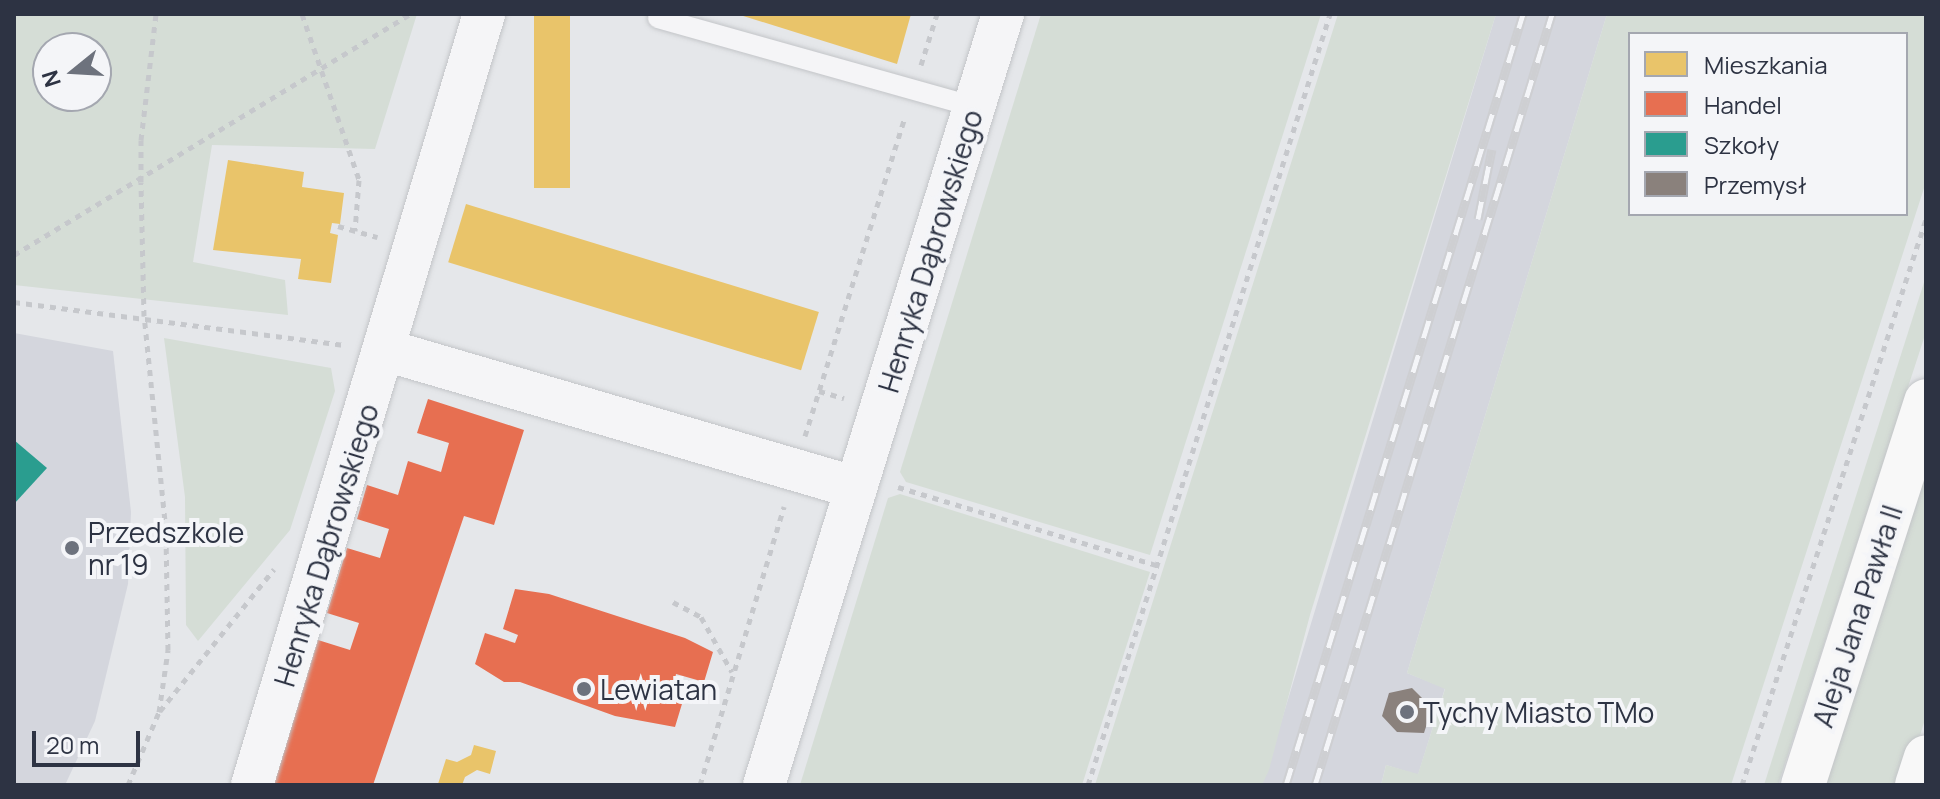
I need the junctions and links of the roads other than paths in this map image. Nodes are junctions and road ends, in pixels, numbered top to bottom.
1 (484, 14) edge
2 (1003, 14) edge
3 (658, 18) dead end
4 (974, 107) junction
5 (385, 350) junction
6 (1926, 401) edge
7 (875, 482) junction
8 (1926, 757) edge
9 (252, 785) edge
10 (764, 785) edge
11 (1803, 785) edge
12 (1917, 785) edge

1 - 5 street, Henryka Dąbrowskiego
2 - 4 street, Henryka Dąbrowskiego
3 - 4 lane
4 - 7 street, Henryka Dąbrowskiego
5 - 7 street
5 - 9 street, Henryka Dąbrowskiego
6 - 11 street, Aleja Jana Pawła II
7 - 10 street, Henryka Dąbrowskiego
8 - 12 street

